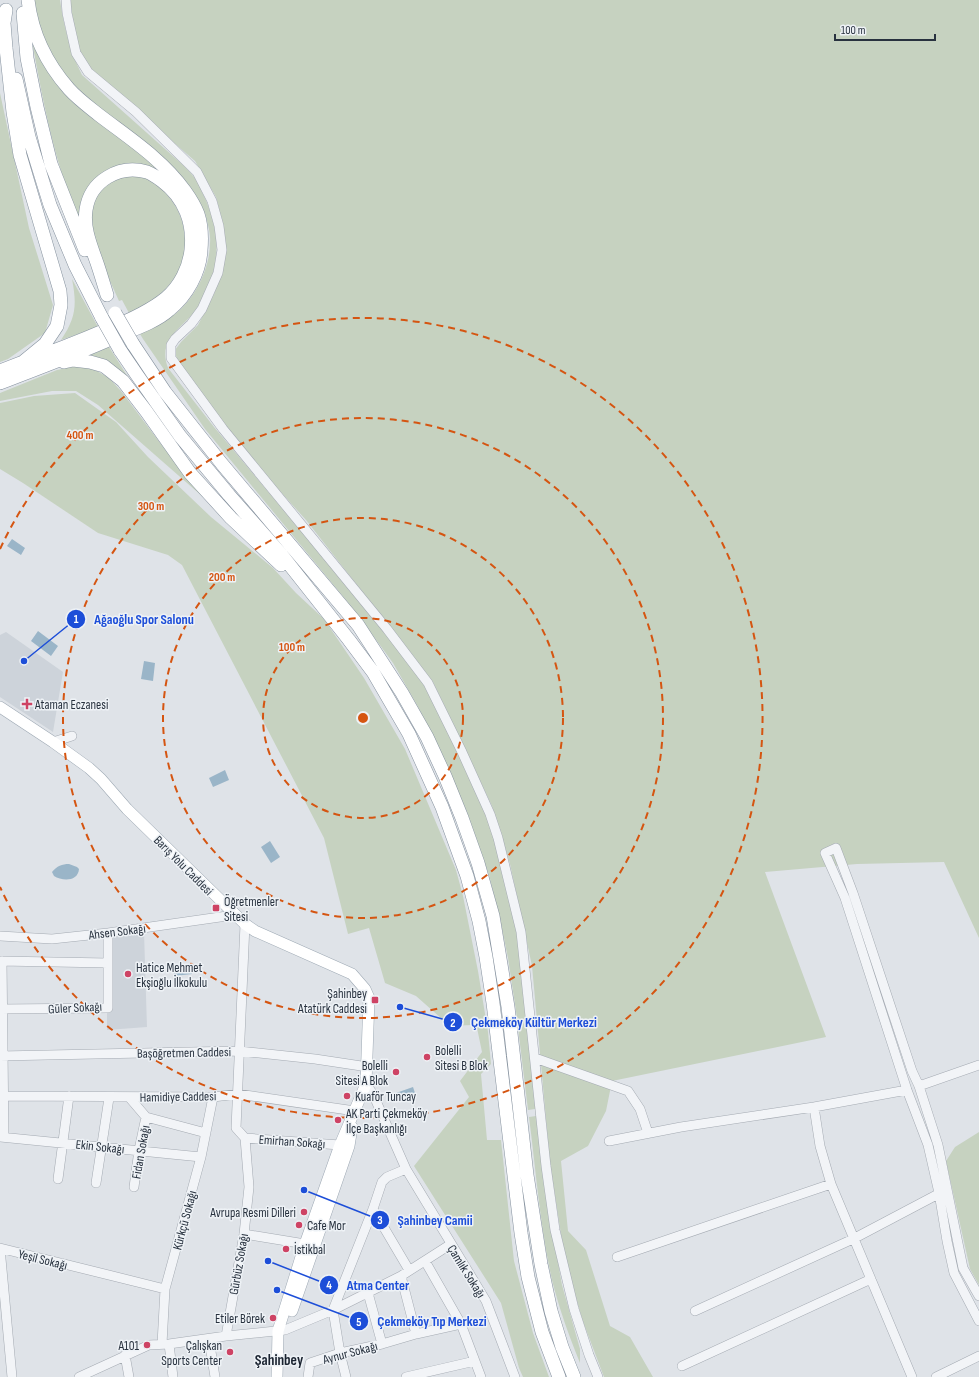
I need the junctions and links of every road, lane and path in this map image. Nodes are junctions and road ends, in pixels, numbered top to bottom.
1 (22, 0) edge
2 (28, 0) edge
3 (66, 0) edge
4 (6, 5) edge
5 (107, 295) junction
6 (23, 362) junction
7 (0, 371) edge
8 (14, 378) junction
9 (0, 384) edge
10 (323, 607) junction
11 (0, 707) edge
12 (72, 736) dead end
13 (53, 742) junction
14 (234, 915) junction
15 (245, 924) junction
16 (108, 933) junction
17 (0, 936) edge
18 (1, 961) edge
19 (108, 963) junction
20 (2, 1009) edge
21 (239, 1051) junction
22 (2, 1056) edge
23 (535, 1058) junction
24 (979, 1065) edge
25 (368, 1067) junction
26 (366, 1084) junction
27 (919, 1086) junction
28 (907, 1090) junction
29 (238, 1094) junction
30 (69, 1096) junction
31 (2, 1097) edge
32 (128, 1097) junction
33 (213, 1097) junction
34 (109, 1098) junction
35 (814, 1106) junction
36 (355, 1111) junction
37 (146, 1118) junction
38 (206, 1133) junction
39 (648, 1133) junction
40 (2, 1137) edge
41 (244, 1138) junction
42 (609, 1141) dead end
43 (62, 1143) junction
44 (340, 1145) junction
45 (102, 1146) junction
46 (139, 1150) junction
47 (201, 1157) junction
48 (406, 1169) junction
49 (58, 1178) dead end
50 (96, 1183) dead end
51 (831, 1184) junction
52 (134, 1187) dead end
53 (943, 1191) junction
54 (373, 1209) junction
55 (244, 1234) junction
56 (853, 1239) junction
57 (306, 1244) junction
58 (451, 1244) junction
59 (617, 1257) dead end
60 (425, 1261) junction
61 (409, 1270) junction
62 (400, 1276) junction
63 (871, 1279) junction
64 (165, 1289) junction
65 (368, 1292) junction
66 (979, 1296) edge
67 (334, 1310) junction
68 (695, 1311) dead end
69 (3, 1321) edge
70 (979, 1321) edge
71 (461, 1324) junction
72 (281, 1331) junction
73 (416, 1334) junction
74 (226, 1336) junction
75 (209, 1339) junction
76 (165, 1344) junction
77 (382, 1344) junction
78 (340, 1353) junction
79 (125, 1355) junction
80 (979, 1356) edge
81 (474, 1361) junction
82 (682, 1366) dead end
83 (84, 1376) edge
84 (12, 1377) edge
85 (129, 1377) edge
86 (174, 1377) edge
87 (215, 1377) edge
88 (274, 1377) edge
89 (308, 1377) edge
90 (346, 1377) edge
91 (406, 1377) edge
92 (481, 1377) edge
93 (515, 1377) edge
94 (559, 1377) edge
95 (574, 1377) edge
96 (598, 1377) edge
97 (912, 1377) edge
98 (936, 1377) edge

1 - 5 highway
2 - 8 highway
3 - 23 street
4 - 6 highway
4 - 10 highway, bridge
5 - 6 highway
5 - 95 highway, bridge
6 - 7 highway
8 - 9 highway
8 - 10 highway
10 - 94 highway
11 - 13 main road, Barış Yolu Caddesi
12 - 13 street
13 - 14 main road, Barış Yolu Caddesi
14 - 15 main road, Barış Yolu Caddesi
14 - 16 street, Ahsen Sokağı
15 - 21 street, Gürbüz Sokağı
15 - 25 main road, Barış Yolu Caddesi
16 - 17 street, Ahsen Sokağı
16 - 19 street
18 - 19 street
18 - 20 street
19 - 20 street, Güler Sokağı
20 - 22 street
21 - 22 street, Başöğretmen Caddesi
21 - 25 street, Başöğretmen Caddesi
21 - 29 street, Gürbüz Sokağı
22 - 31 street
23 - 39 street
23 - 96 street
24 - 27 street
25 - 26 main road
26 - 36 main road
26 - 48 street, Çamlık Sokağı
27 - 28 street
27 - 28 street
27 - 53 street
28 - 35 street
28 - 53 street
29 - 33 street, Hamidiye Caddesi
29 - 36 street, Hamidiye Caddesi
29 - 41 street, Gürbüz Sokağı
30 - 31 street, Hamidiye Caddesi
30 - 34 street, Hamidiye Caddesi
30 - 43 street
31 - 40 street
32 - 33 street, Hamidiye Caddesi
32 - 34 street, Hamidiye Caddesi
32 - 37 street
33 - 38 street, Kürkçü Sokağı
34 - 45 street
35 - 39 street
35 - 51 street
36 - 44 main road
36 - 72 main road
37 - 38 street
37 - 46 street, Fidan Sokağı
38 - 47 street, Kürkçü Sokağı
39 - 42 street
40 - 43 street, Ekin Sokağı
41 - 44 street, Emirhan Sokağı
41 - 55 street, Gürbüz Sokağı
43 - 45 street, Ekin Sokağı
43 - 49 street
44 - 57 main road
45 - 46 street, Ekin Sokağı
45 - 50 street
46 - 47 street, Ekin Sokağı
46 - 52 street, Fidan Sokağı
47 - 64 street, Kürkçü Sokağı
48 - 54 street
48 - 58 street, Çamlık Sokağı
51 - 56 street
51 - 59 street
53 - 56 street
53 - 66 street
53 - 70 street
54 - 61 street
54 - 67 street
55 - 57 street
55 - 74 street, Gürbüz Sokağı
56 - 63 street
56 - 68 street
57 - 72 main road
58 - 60 street
58 - 93 street, Çamlık Sokağı
60 - 61 street
60 - 71 street
61 - 62 street
62 - 65 street
62 - 73 street
63 - 82 street
63 - 97 street
64 - 69 street, Yeşil Sokağı
64 - 76 street, Kürkçü Sokağı
65 - 67 street
65 - 77 street
67 - 72 street
67 - 78 street
69 - 84 street, Yeşil Sokağı
71 - 73 street, Aynur Sokağı
71 - 81 street
72 - 74 street
72 - 88 main road
73 - 77 street, Aynur Sokağı
74 - 75 street
75 - 76 street
75 - 87 street
76 - 79 street
76 - 86 street, Kürkçü Sokağı
77 - 78 street, Aynur Sokağı
78 - 89 street, Aynur Sokağı
78 - 90 street
79 - 83 street
79 - 85 street
80 - 98 street
81 - 91 street
81 - 92 street

